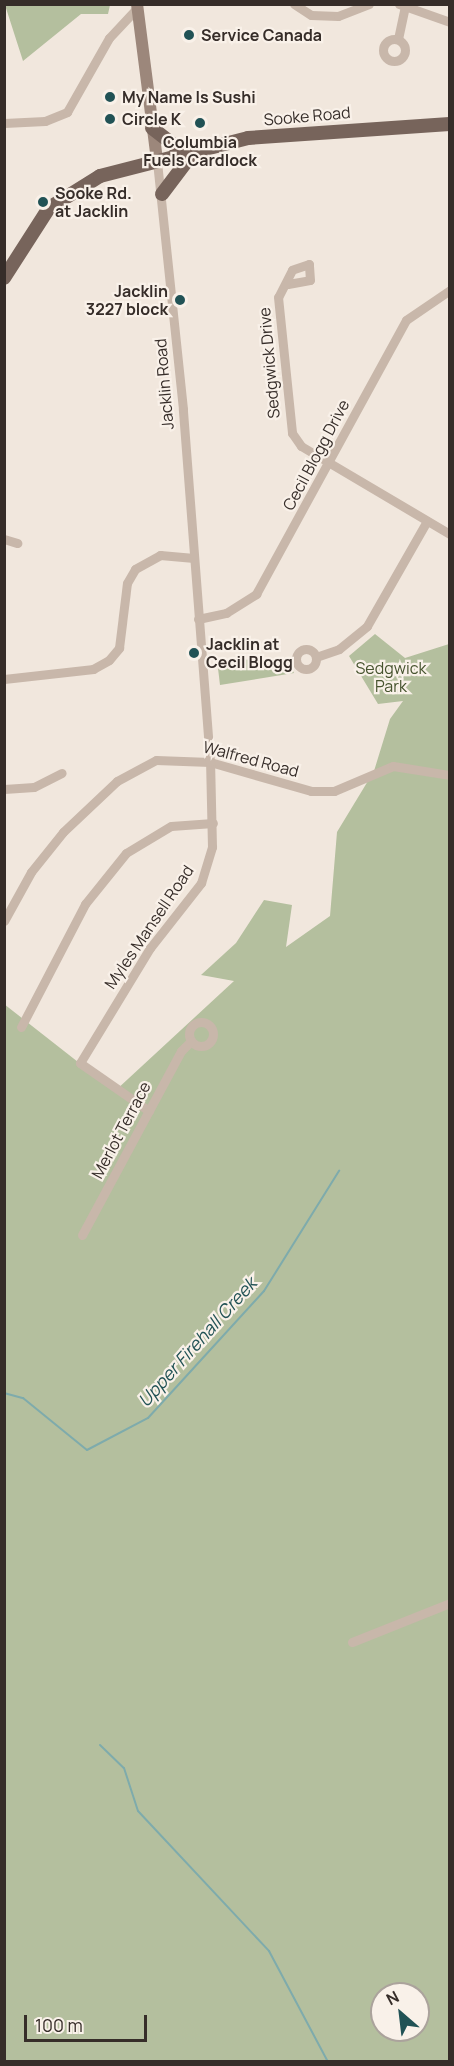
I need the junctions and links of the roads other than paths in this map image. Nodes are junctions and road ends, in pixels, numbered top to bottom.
1 (294, 4) edge
2 (369, 4) edge
3 (402, 5) edge
4 (138, 6) edge
5 (450, 22) edge
6 (398, 39) dead end
7 (4, 123) edge
8 (450, 124) edge
9 (152, 128) junction
10 (195, 152) junction
11 (157, 161) junction
12 (162, 194) junction
13 (4, 278) edge
14 (288, 284) dead end
15 (450, 290) edge
16 (328, 462) junction
17 (427, 521) junction
18 (450, 534) edge
19 (4, 538) edge
20 (17, 543) dead end
21 (194, 558) junction
22 (198, 619) junction
23 (316, 657) dead end
24 (4, 679) edge
25 (210, 762) junction
26 (62, 773) dead end
27 (450, 775) edge
28 (4, 789) edge
29 (213, 823) junction
30 (4, 921) edge
31 (21, 1027) dead end
32 (191, 1041) dead end
33 (149, 1111) junction
34 (82, 1236) dead end
35 (450, 1603) edge
36 (352, 1642) dead end

1 - 2 street
3 - 5 street
3 - 6 street
4 - 7 street
4 - 9 main road, Jacklin Road
8 - 10 main road, Sooke Road
9 - 10 main road
9 - 11 main road, Jacklin Road
10 - 11 main road, Sooke Road
10 - 12 main road
11 - 12 street, Jacklin Road
11 - 13 main road, Sooke Road
12 - 21 street, Jacklin Road
14 - 16 street, Sedgwick Drive
15 - 16 street, Cecil Blogg Drive
16 - 17 street, Sedgwick Drive
16 - 22 street, Cecil Blogg Drive
17 - 18 street, Sedgwick Drive
17 - 23 street
19 - 20 street
21 - 22 street, Jacklin Road
21 - 24 street
22 - 25 street, Jacklin Road
25 - 27 street, Walfred Road
25 - 29 street, Myles Mansell Road
25 - 30 street, Walfred Road
26 - 28 street
29 - 31 street
29 - 33 street, Myles Mansell Road
32 - 33 street, Merlot Terrace
33 - 34 street, Merlot Terrace
35 - 36 street

